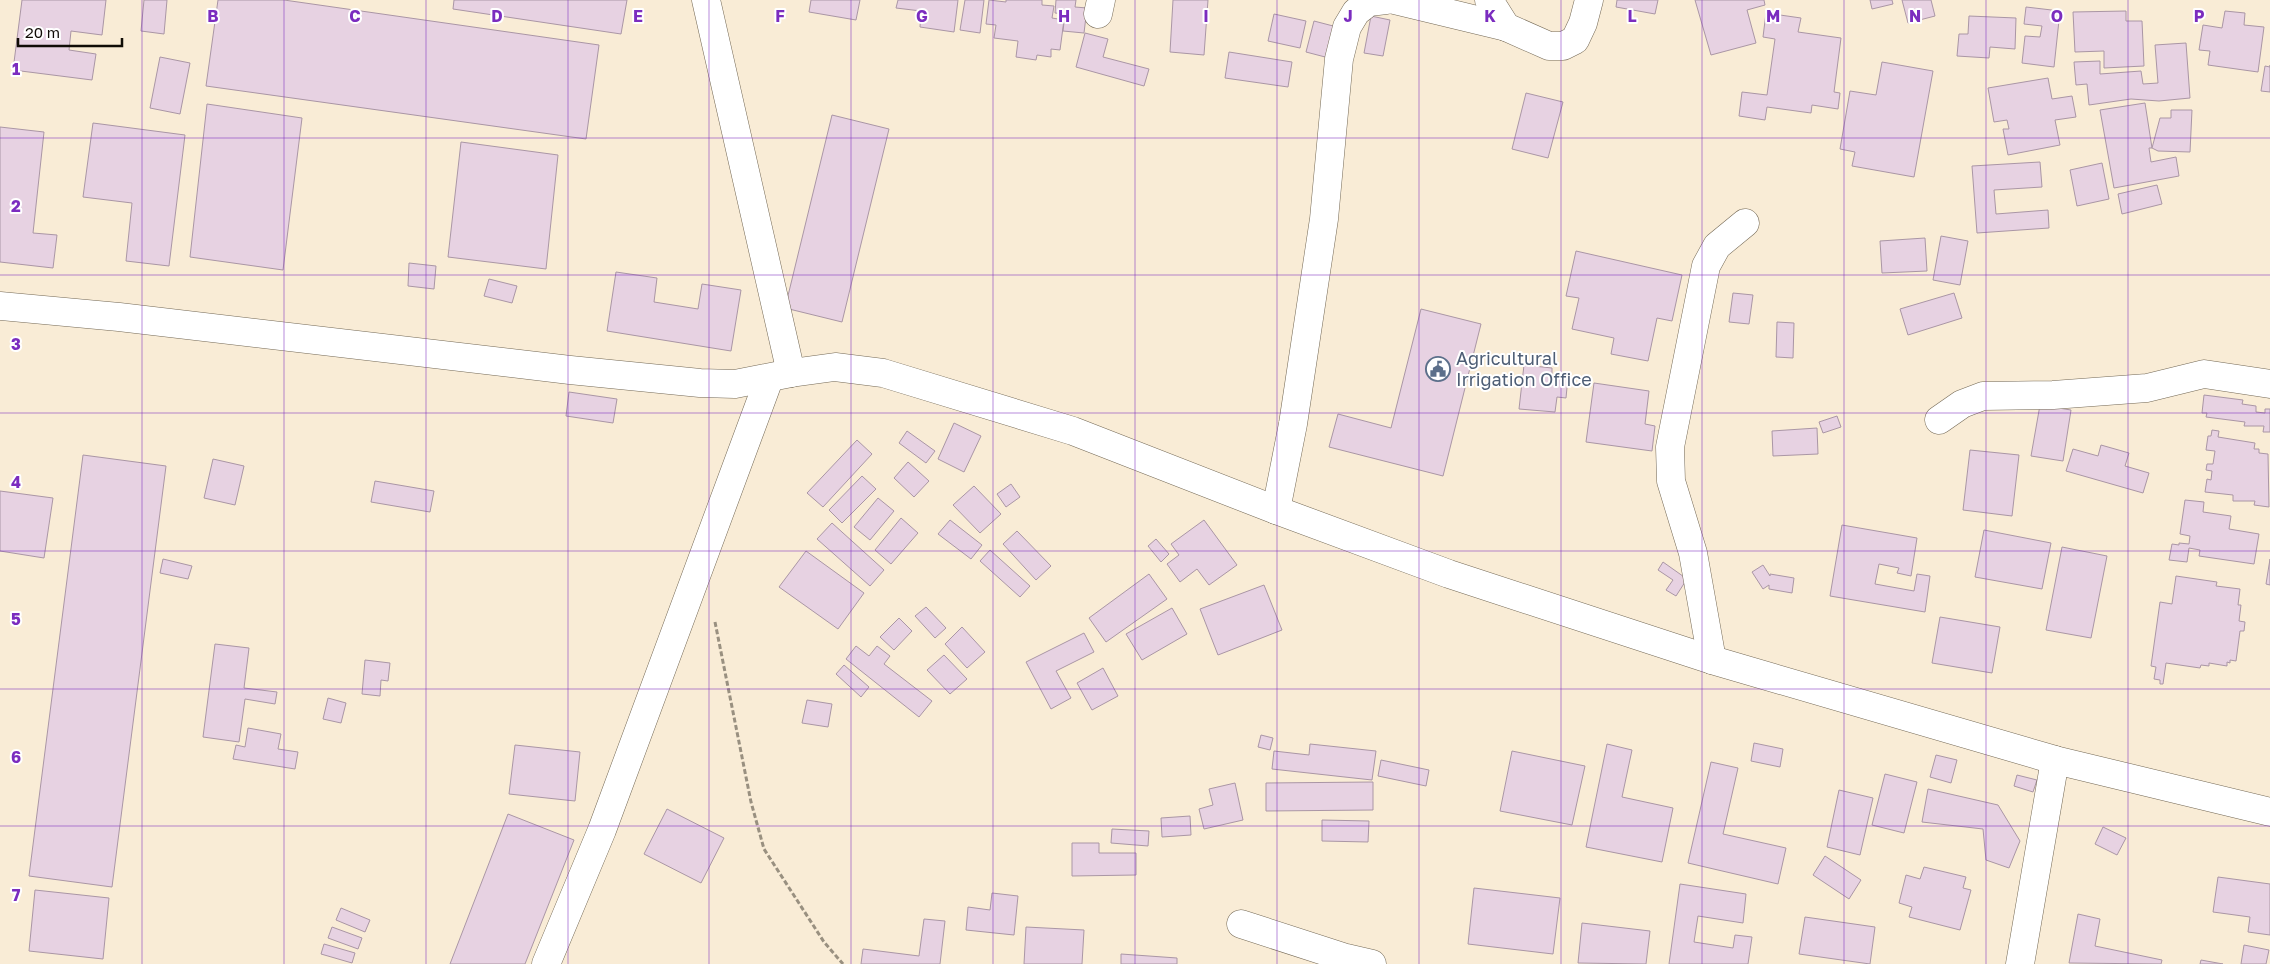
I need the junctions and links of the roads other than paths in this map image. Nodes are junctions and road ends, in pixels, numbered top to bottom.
1 (706, 0) edge
2 (1386, 0) edge
3 (1394, 0) edge
4 (1489, 0) edge
5 (1589, 0) edge
6 (1506, 28) junction
7 (1745, 223) dead end
8 (0, 306) edge
9 (780, 376) junction
10 (2270, 384) edge
11 (1939, 420) dead end
12 (1276, 510) junction
13 (1712, 660) junction
14 (2055, 760) junction
15 (2270, 812) edge
16 (1241, 924) dead end
17 (546, 964) edge
18 (1372, 964) edge
19 (2020, 964) edge

1 - 9 street
2 - 12 street
3 - 6 street
4 - 6 street
5 - 6 street
7 - 13 street
8 - 9 street
9 - 12 street
9 - 17 street
10 - 11 street
12 - 13 street
13 - 14 street
14 - 15 street
14 - 19 street
16 - 18 street

